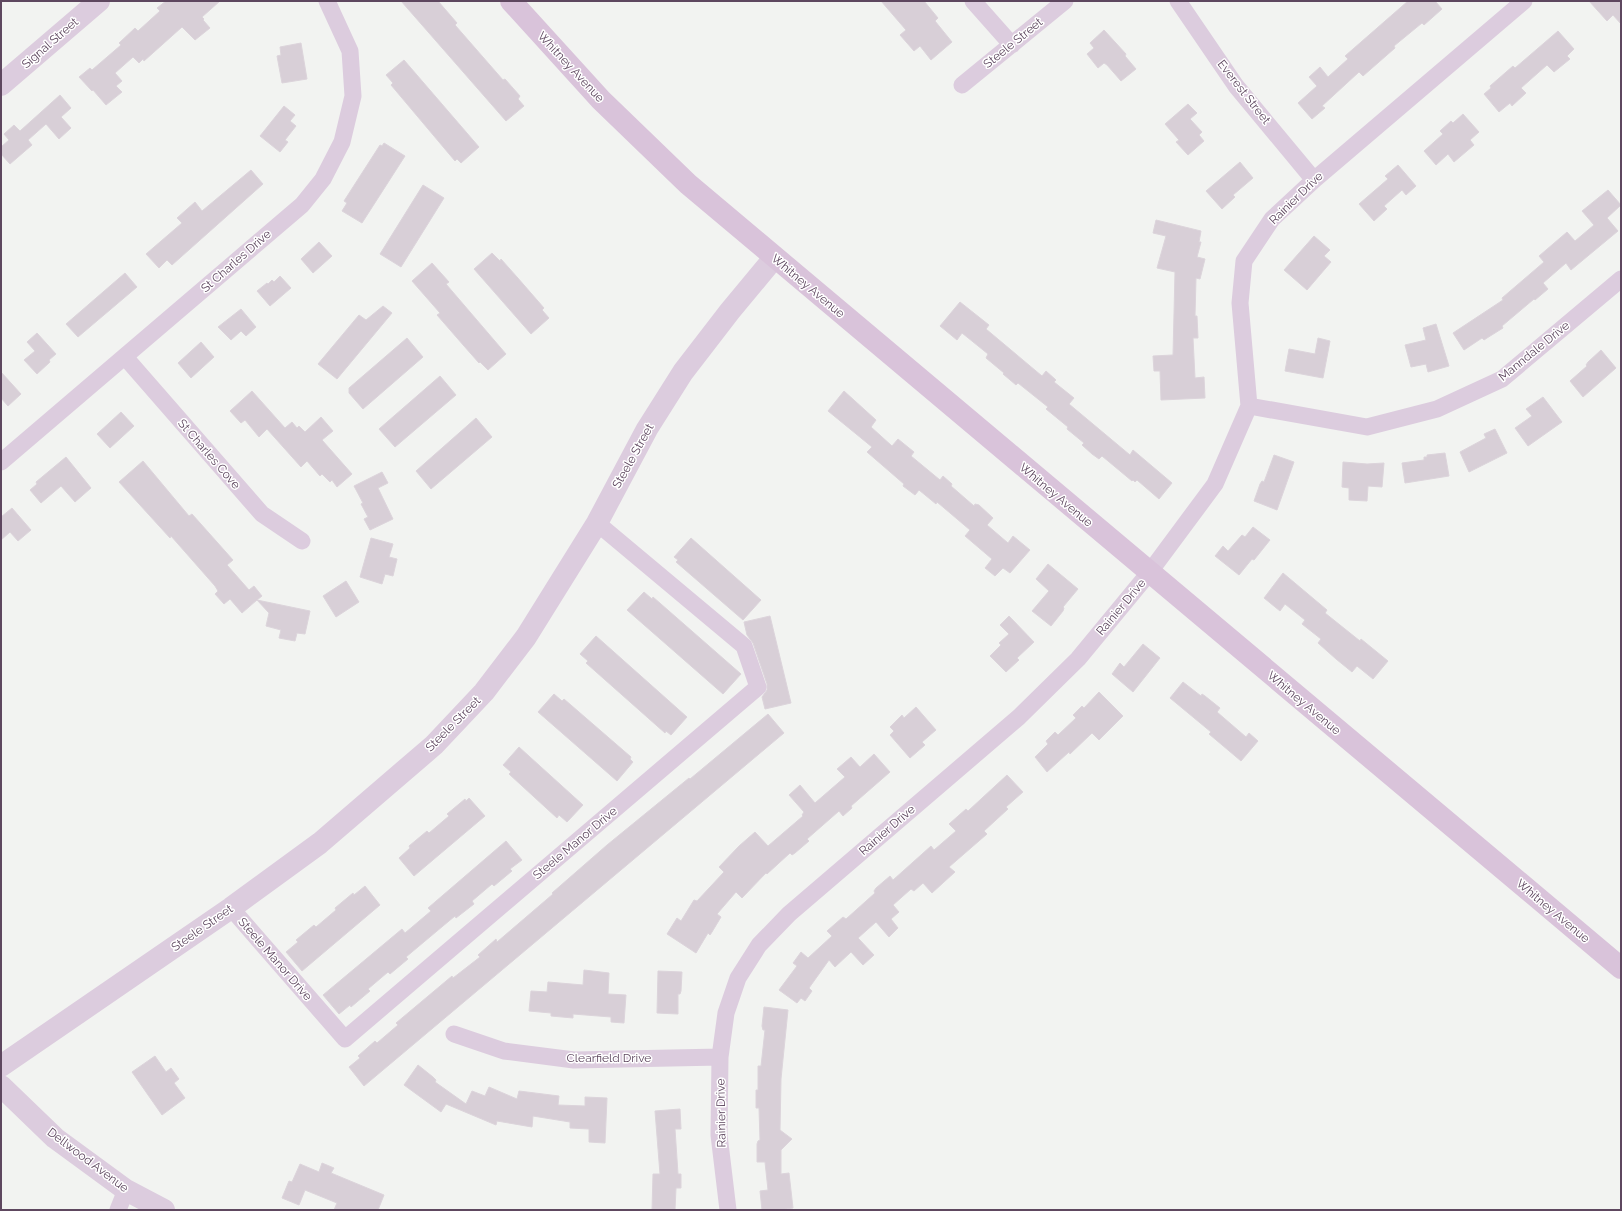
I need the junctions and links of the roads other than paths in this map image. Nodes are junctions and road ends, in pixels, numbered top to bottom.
1 (99, 1) edge
2 (327, 1) edge
3 (511, 1) edge
4 (973, 1) edge
5 (1065, 1) edge
6 (1178, 1) edge
7 (1524, 1) edge
8 (1012, 45) junction
9 (1, 85) edge
10 (962, 86) dead end
11 (1314, 180) junction
12 (774, 258) junction
13 (1619, 284) edge
14 (125, 357) junction
15 (1249, 406) junction
16 (1, 462) edge
17 (597, 523) junction
18 (302, 541) dead end
19 (1149, 573) junction
20 (231, 908) junction
21 (1621, 968) edge
22 (454, 1034) dead end
23 (720, 1057) junction
24 (1, 1066) edge
25 (1, 1086) edge
26 (126, 1190) junction
27 (118, 1210) edge
28 (164, 1210) edge
29 (728, 1210) edge

1 - 9 street, Signal Street
2 - 14 street, St Charles Drive
3 - 12 main road, Whitney Avenue
4 - 8 street
5 - 8 street, Steele Street
6 - 11 street, Everest Street
7 - 11 street, Rainier Drive
8 - 10 street, Steele Street
11 - 15 street, Rainier Drive
12 - 17 street, Steele Street
12 - 19 main road, Whitney Avenue
13 - 15 street, Manndale Drive
14 - 16 street, St Charles Drive
14 - 18 street, St Charles Cove
15 - 19 street, Rainier Drive
17 - 20 street, Steele Street
17 - 20 street, Steele Manor Drive
19 - 21 main road, Whitney Avenue
19 - 23 street, Rainier Drive
20 - 24 street, Steele Street
22 - 23 street, Clearfield Drive
23 - 29 street, Rainier Drive
25 - 26 street, Dellwood Avenue
26 - 27 street
26 - 28 street, Dellwood Avenue

